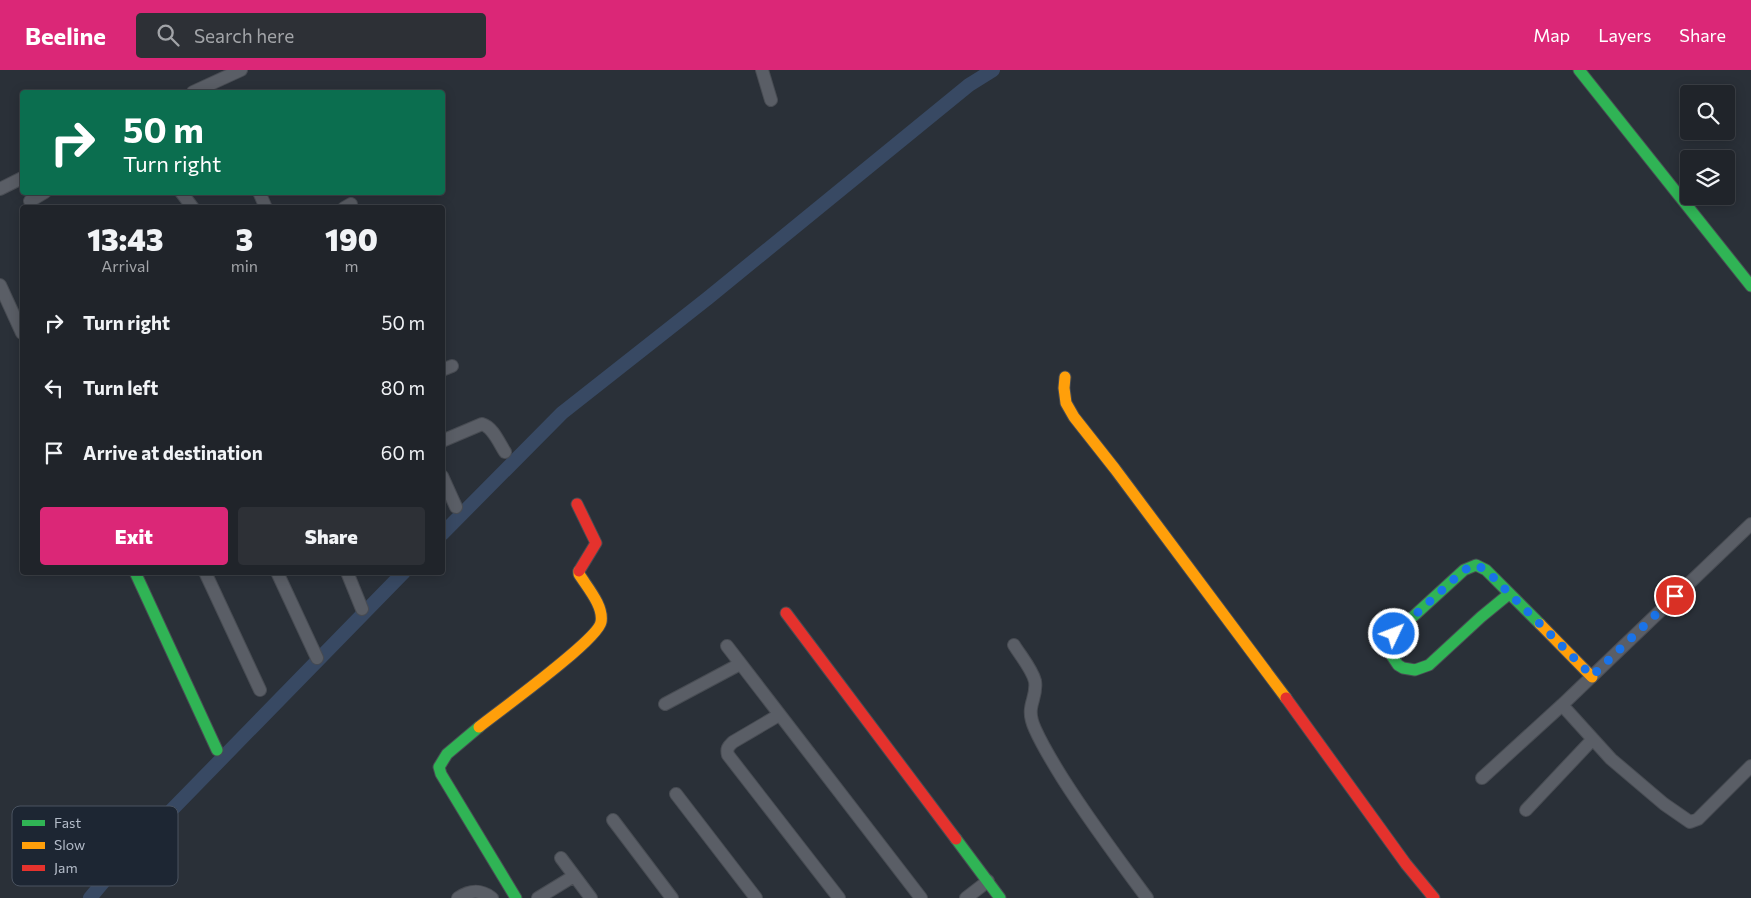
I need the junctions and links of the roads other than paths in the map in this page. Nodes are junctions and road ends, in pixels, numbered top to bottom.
1 (241, 70) edge
2 (762, 70) edge
3 (1579, 70) edge
4 (197, 90) edge
5 (771, 100) dead end
6 (20, 179) edge
7 (0, 189) edge
8 (40, 195) edge
9 (30, 201) dead end
10 (0, 286) edge
11 (1751, 286) edge
12 (20, 329) edge
13 (1065, 377) dead end
14 (445, 440) edge
15 (505, 452) dead end
16 (445, 483) edge
17 (578, 504) dead end
18 (456, 507) dead end
19 (1751, 524) edge
20 (136, 575) edge
21 (206, 575) edge
22 (278, 575) edge
23 (348, 575) edge
24 (1509, 594) junction
25 (362, 609) dead end
26 (786, 613) dead end
27 (1014, 645) dead end
28 (726, 646) dead end
29 (317, 658) dead end
30 (740, 664) junction
31 (1592, 676) junction
32 (260, 690) dead end
33 (665, 704) dead end
34 (1562, 705) junction
35 (779, 715) junction
36 (1592, 740) junction
37 (217, 750) dead end
38 (1751, 766) edge
39 (1482, 778) dead end
40 (676, 794) dead end
41 (1526, 810) dead end
42 (612, 820) dead end
43 (561, 858) dead end
44 (574, 876) junction
45 (988, 881) junction
46 (458, 898) edge
47 (492, 898) edge
48 (516, 898) edge
49 (538, 898) edge
50 (591, 898) edge
51 (672, 898) edge
52 (756, 898) edge
53 (839, 898) edge
54 (921, 898) edge
55 (966, 898) edge
56 (1000, 898) edge
57 (1147, 898) edge
58 (1434, 898) edge

1 - 4 street
2 - 5 street
3 - 11 street
6 - 7 street
8 - 9 street
10 - 12 street
13 - 58 street
14 - 15 street
16 - 18 street
17 - 48 street
19 - 31 street
20 - 37 street
21 - 32 street
22 - 29 street
23 - 25 street
24 - 24 street
24 - 31 street
26 - 45 street
27 - 57 street
28 - 30 street
30 - 33 street
30 - 35 street
31 - 34 street
34 - 36 street
34 - 39 street
35 - 53 street
35 - 54 street
36 - 38 street
36 - 41 street
40 - 52 street
42 - 51 street
43 - 44 street
44 - 49 street
44 - 50 street
45 - 55 street
45 - 56 street
46 - 47 street

